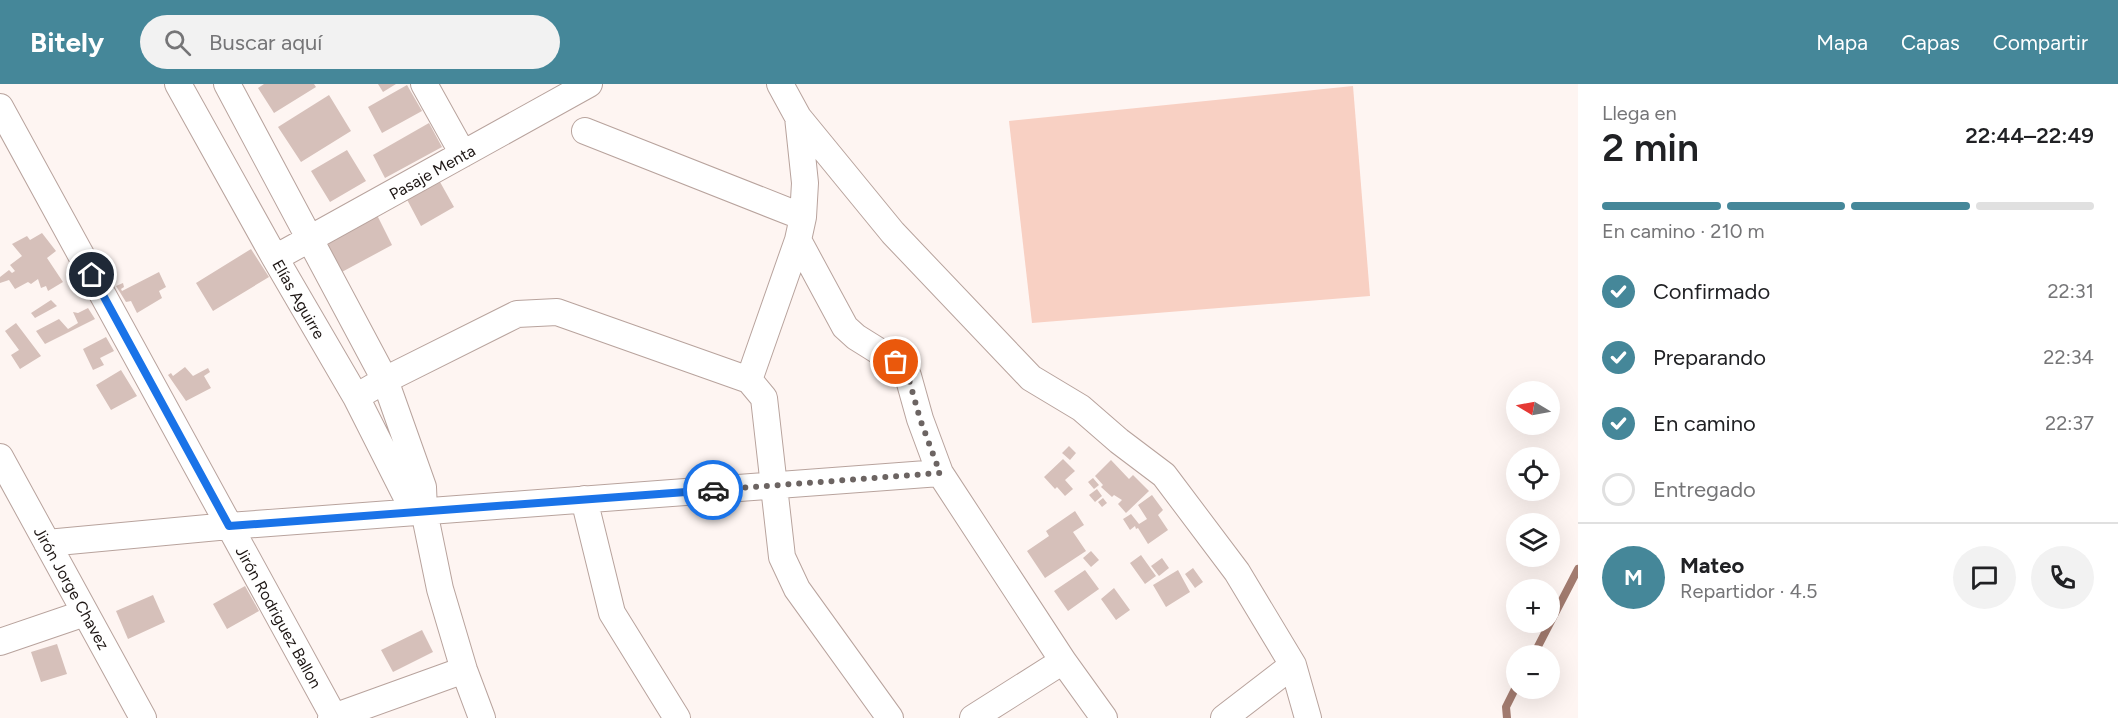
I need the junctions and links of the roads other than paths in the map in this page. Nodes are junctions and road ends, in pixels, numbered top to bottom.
1 (178, 84) edge
2 (227, 84) edge
3 (424, 84) edge
4 (589, 84) edge
5 (780, 84) edge
6 (0, 107) edge
7 (798, 117) junction
8 (585, 131) dead end
9 (463, 154) junction
10 (801, 228) junction
11 (309, 240) junction
12 (275, 258) junction
13 (385, 380) junction
14 (749, 380) junction
15 (357, 397) junction
16 (0, 458) edge
17 (940, 473) junction
18 (774, 485) junction
19 (584, 499) junction
20 (424, 511) junction
21 (229, 526) junction
22 (47, 543) junction
23 (85, 613) junction
24 (0, 642) edge
25 (1063, 660) junction
26 (1293, 665) junction
27 (464, 670) junction
28 (664, 713) edge
29 (333, 717) edge
30 (143, 718) edge
31 (482, 718) edge
32 (890, 718) edge
33 (973, 718) edge
34 (1104, 718) edge
35 (1224, 718) edge
36 (1308, 718) edge

1 - 12 street, Elías Aguirre
2 - 11 street
3 - 9 street
4 - 9 street, Pasaje Menta
5 - 7 street
6 - 21 street, Jirón Rodriguez Ballon
7 - 10 street
7 - 26 street
8 - 10 street
9 - 11 street, Pasaje Menta
10 - 14 street
10 - 17 street
11 - 12 street, Pasaje Menta
11 - 13 street
12 - 15 street, Elías Aguirre
13 - 14 street
13 - 15 street
13 - 20 street
14 - 18 street
15 - 20 street, Elías Aguirre
16 - 22 street, Jirón Jorge Chavez
17 - 18 street
17 - 25 street
18 - 19 street
18 - 32 street
19 - 20 street
19 - 28 street
20 - 21 street
20 - 27 street
21 - 22 street
21 - 29 street, Jirón Rodriguez Ballon
22 - 23 street, Jirón Jorge Chavez
23 - 24 street
23 - 30 street, Jirón Jorge Chavez
25 - 33 street
25 - 34 street
26 - 35 street
26 - 36 street
27 - 29 street
27 - 31 street

